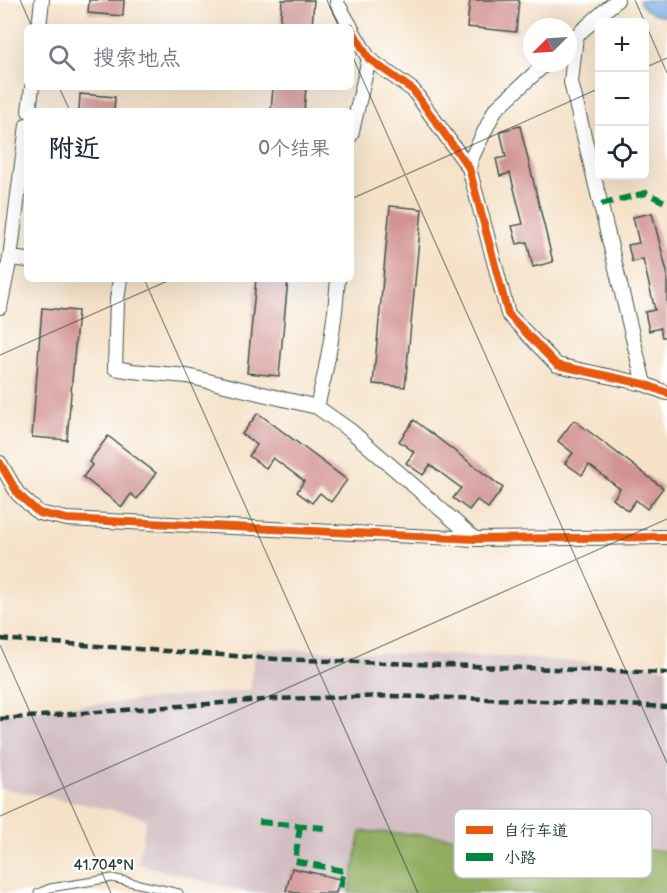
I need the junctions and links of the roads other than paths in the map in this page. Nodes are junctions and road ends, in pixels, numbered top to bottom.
1 (42, 0) edge
2 (337, 0) edge
3 (617, 0) edge
4 (39, 24) edge
5 (349, 24) edge
6 (354, 32) edge
7 (577, 36) edge
8 (369, 58) junction
9 (536, 72) edge
10 (572, 72) edge
11 (32, 90) edge
12 (29, 108) edge
13 (354, 122) edge
14 (24, 148) edge
15 (469, 168) junction
16 (10, 258) junction
17 (24, 260) edge
18 (120, 282) edge
19 (338, 282) edge
20 (0, 307) edge
21 (644, 384) junction
22 (667, 393) edge
23 (316, 407) junction
24 (0, 463) edge
25 (667, 537) edge
26 (475, 539) junction
27 (38, 893) edge
28 (179, 893) edge

1 - 4 street
2 - 5 street
3 - 7 street
6 - 8 street
8 - 13 street
8 - 15 street
9 - 15 street
10 - 21 street
11 - 12 street
14 - 16 street
15 - 21 street
16 - 17 street
16 - 20 street
18 - 23 street
19 - 23 street
21 - 22 street
23 - 26 street
24 - 26 street
25 - 26 street
27 - 28 lane

